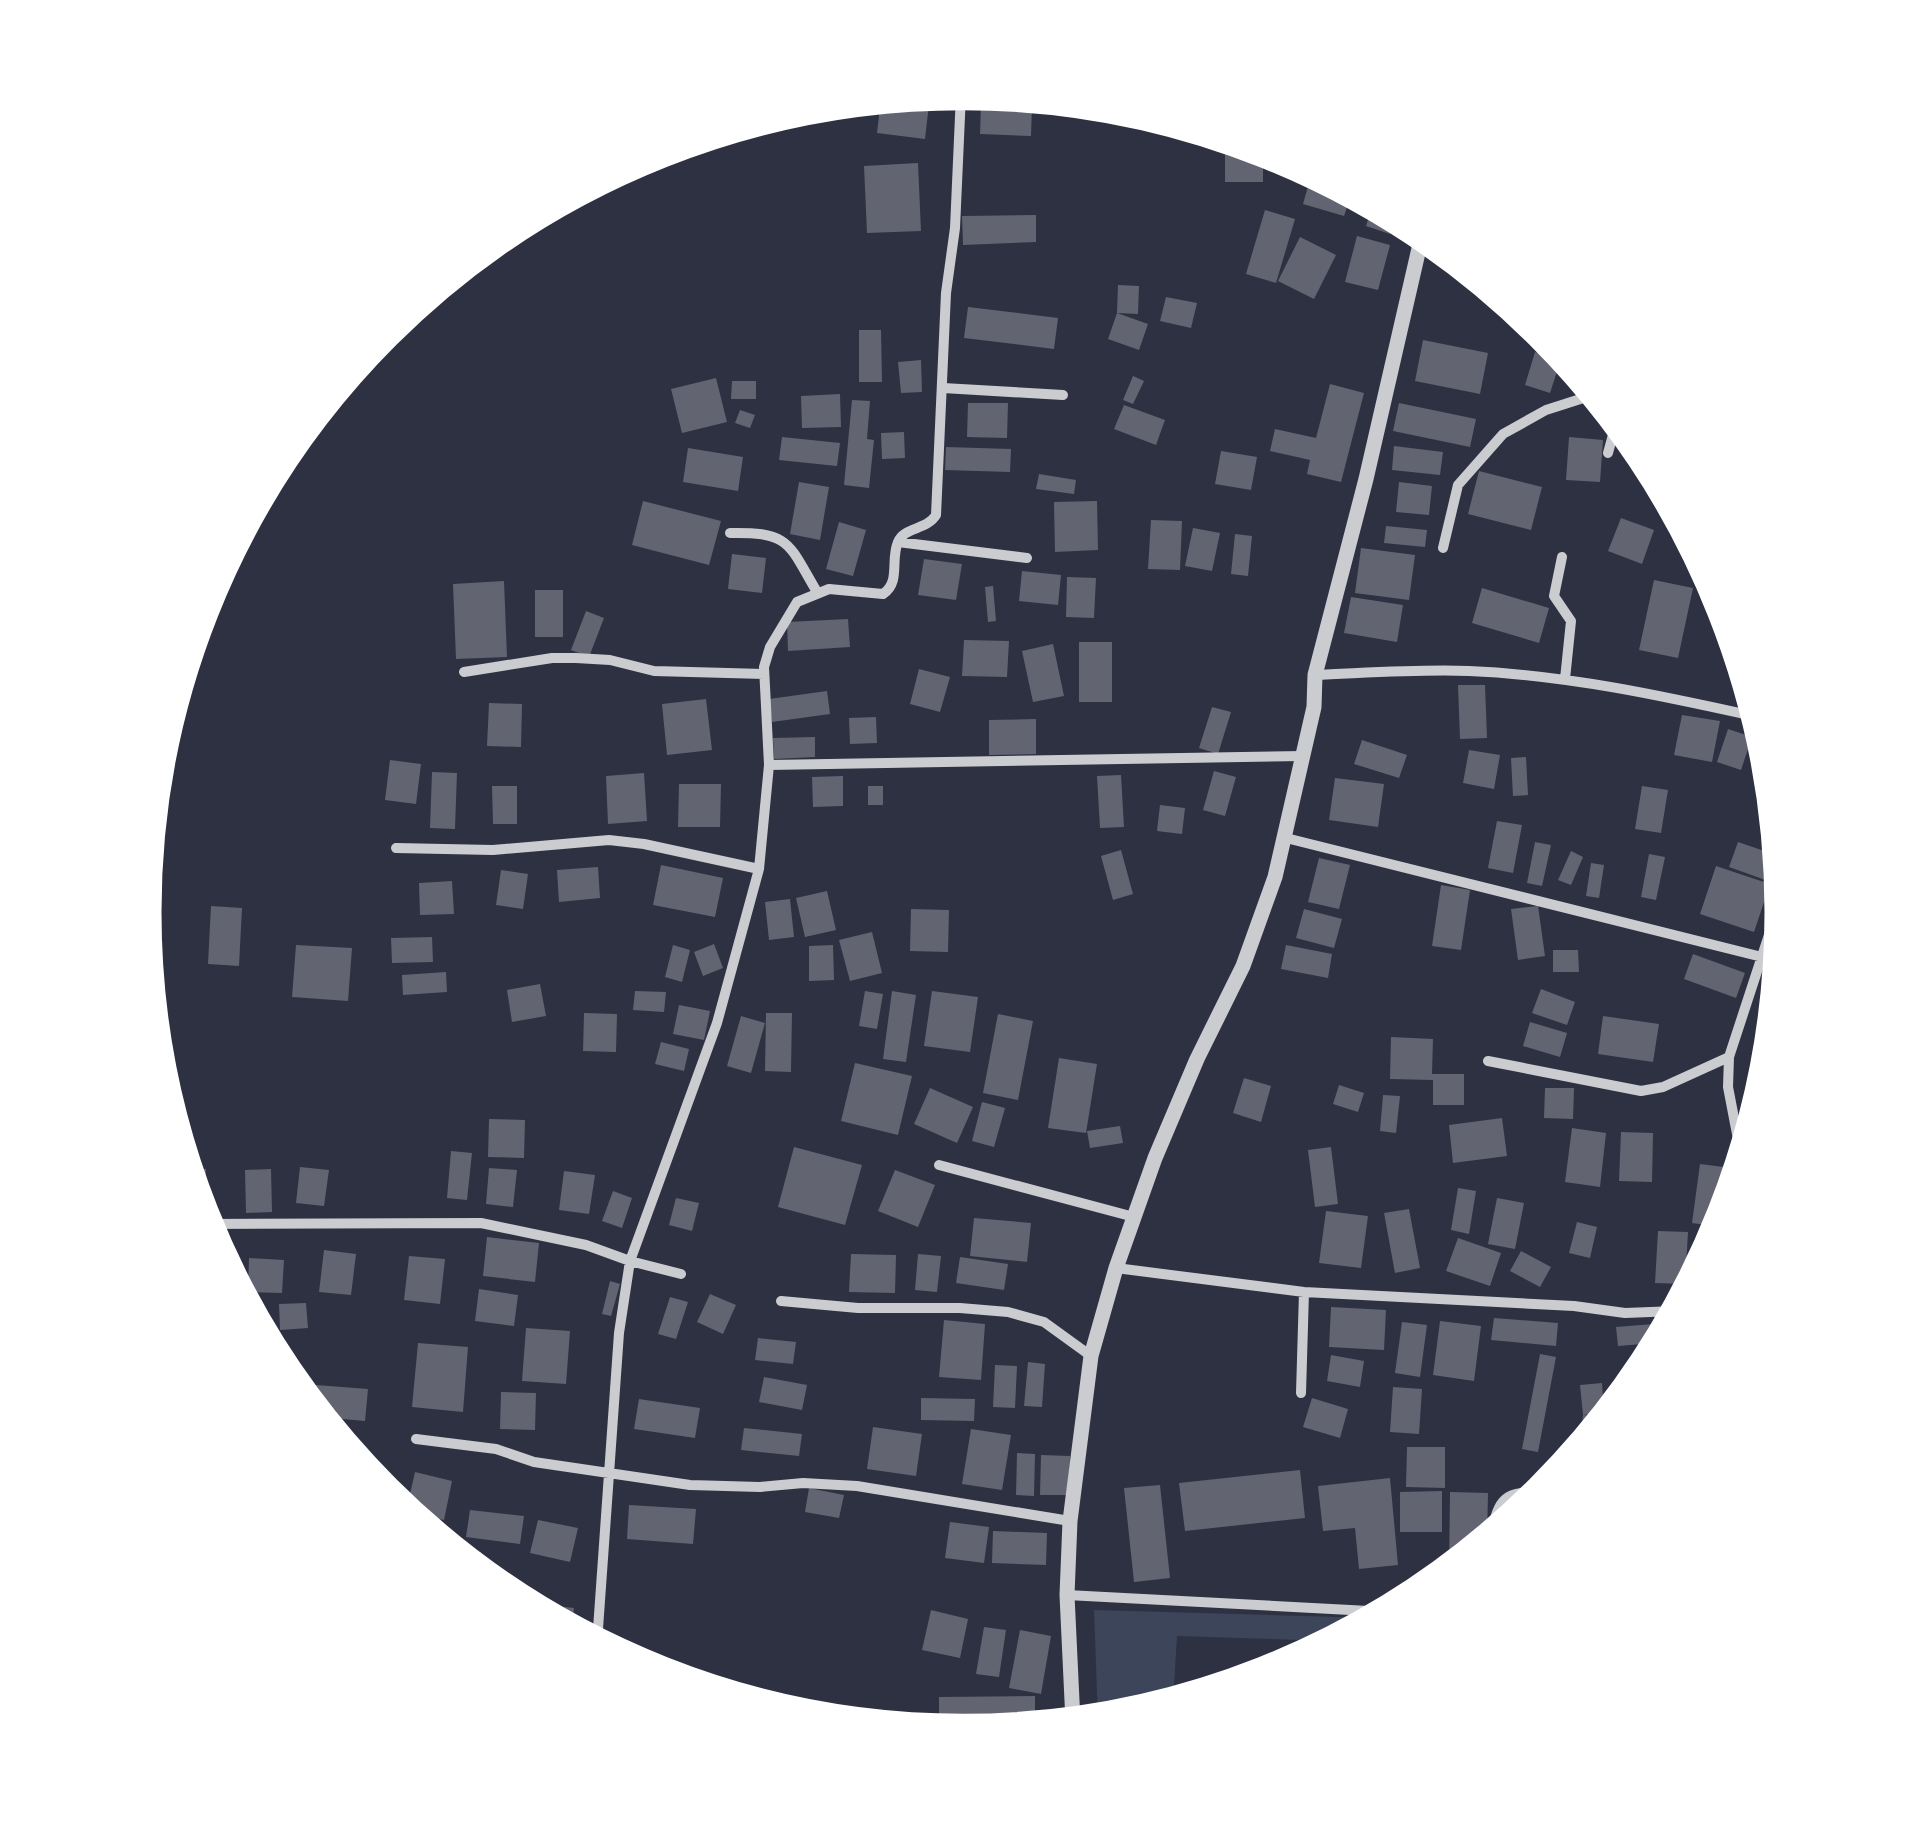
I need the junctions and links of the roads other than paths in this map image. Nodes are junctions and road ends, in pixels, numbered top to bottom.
1 (960, 108) edge
2 (1418, 249) edge
3 (942, 388) junction
4 (1063, 395) dead end
5 (1582, 399) edge
6 (1612, 438) edge
7 (1608, 453) dead end
8 (730, 533) dead end
9 (898, 542) junction
10 (1443, 548) dead end
11 (1562, 557) dead end
12 (1027, 558) dead end
13 (816, 592) junction
14 (464, 672) dead end
15 (764, 674) junction
16 (1315, 675) junction
17 (1565, 679) junction
18 (1742, 713) edge
19 (1303, 756) junction
20 (769, 765) junction
21 (1286, 838) junction
22 (396, 848) dead end
23 (759, 868) junction
24 (1766, 944) edge
25 (1762, 956) junction
26 (1729, 1057) junction
27 (1488, 1062) dead end
28 (1736, 1131) edge
29 (938, 1165) dead end
30 (1134, 1216) junction
31 (222, 1224) edge
32 (630, 1262) junction
33 (1116, 1268) junction
34 (681, 1274) dead end
35 (1304, 1292) junction
36 (781, 1301) dead end
37 (1660, 1312) edge
38 (1090, 1356) junction
39 (1301, 1393) dead end
40 (416, 1440) dead end
41 (611, 1474) junction
42 (1518, 1493) edge
43 (1495, 1514) edge
44 (1070, 1521) junction
45 (1068, 1595) junction
46 (1360, 1611) edge
47 (597, 1628) edge
48 (1072, 1708) edge

1 - 3 street
2 - 16 street
3 - 4 street
3 - 9 street
5 - 10 street
6 - 7 street
8 - 13 street
9 - 12 street
9 - 13 street
11 - 17 street
13 - 15 street
14 - 15 street
15 - 20 street
16 - 17 street
16 - 19 street
17 - 18 street
19 - 20 street
19 - 21 street
20 - 23 street
21 - 25 street
21 - 30 street
22 - 23 street
23 - 32 street
24 - 25 street
25 - 26 street
26 - 27 street
26 - 28 street
29 - 30 street
30 - 33 street
31 - 32 street
32 - 34 street
32 - 41 street
33 - 35 street
33 - 38 street
35 - 37 street
35 - 39 street
36 - 38 street
38 - 44 street
40 - 41 street
41 - 44 street
41 - 47 street
42 - 43 street
44 - 45 street
45 - 46 street
45 - 48 street

